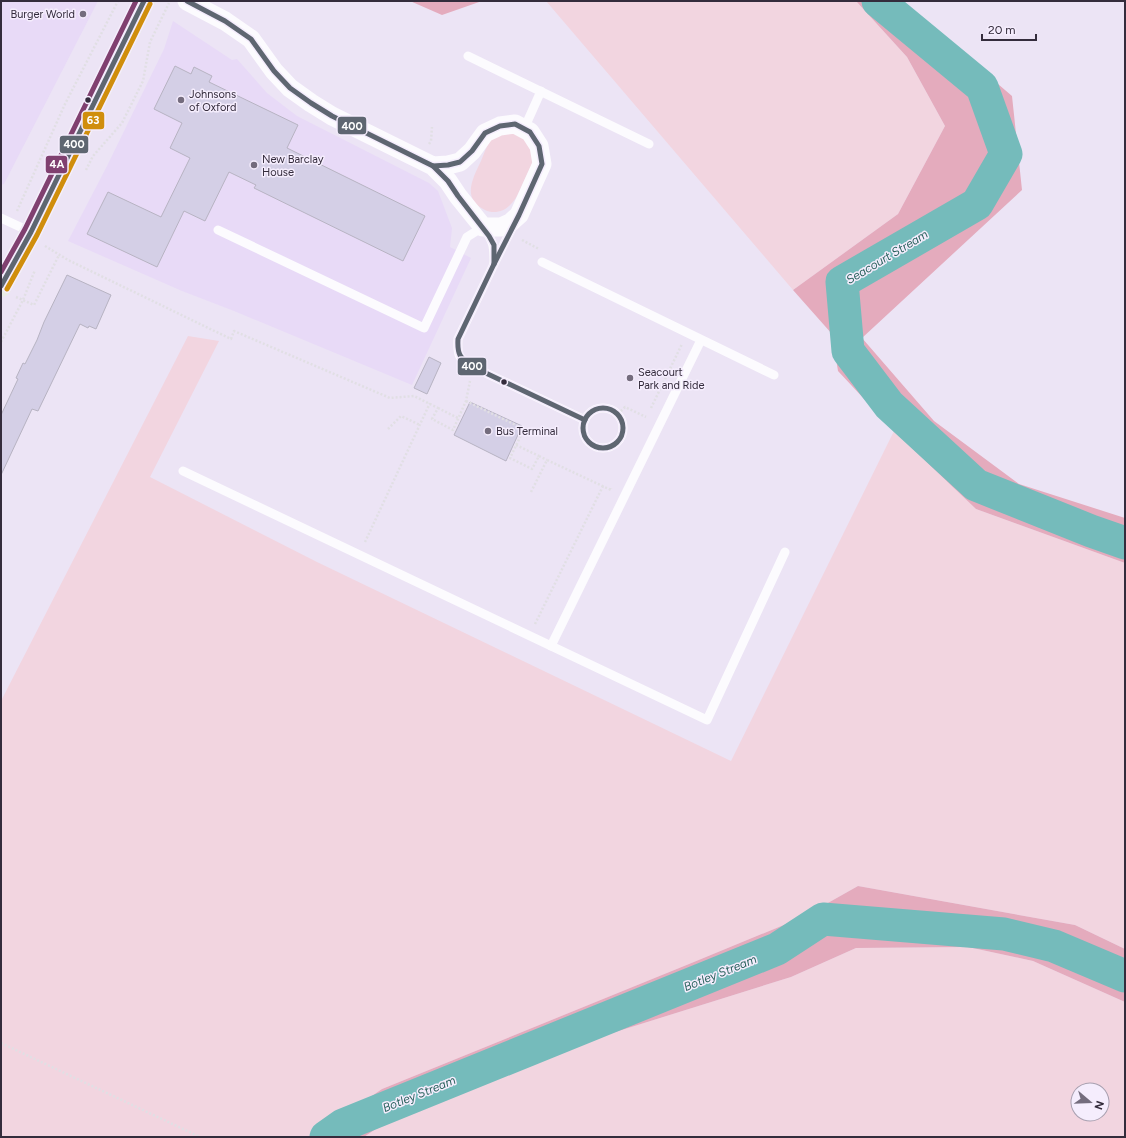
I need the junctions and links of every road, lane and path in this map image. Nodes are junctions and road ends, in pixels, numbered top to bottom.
1 (118, 1) edge
2 (144, 1) edge
3 (170, 1) edge
4 (187, 1) edge
5 (468, 56) dead end
6 (541, 91) junction
7 (524, 129) junction
8 (649, 144) dead end
9 (433, 166) junction
10 (86, 170) dead end
11 (519, 215) junction
12 (1, 218) edge
13 (11, 223) junction
14 (483, 227) junction
15 (218, 230) dead end
16 (40, 236) junction
17 (46, 247) junction
18 (43, 253) dead end
19 (59, 255) junction
20 (542, 262) dead end
21 (494, 264) junction
22 (36, 266) dead end
23 (1, 286) edge
24 (23, 300) junction
25 (687, 333) junction
26 (701, 340) junction
27 (1, 342) edge
28 (473, 367) junction
29 (774, 375) dead end
30 (466, 401) junction
31 (430, 404) junction
32 (438, 408) junction
33 (618, 414) junction
34 (458, 418) junction
35 (584, 420) junction
36 (420, 426) junction
37 (388, 429) dead end
38 (516, 445) junction
39 (539, 456) junction
40 (547, 460) junction
41 (183, 471) dead end
42 (614, 483) dead end
43 (603, 486) junction
44 (532, 492) dead end
45 (785, 552) dead end
46 (359, 554) junction
47 (530, 635) junction
48 (551, 646) junction
49 (1, 1043) edge
50 (200, 1137) edge

1 - 13 path
2 - 16 main road
3 - 10 path
4 - 9 street
5 - 6 lane
6 - 7 lane
6 - 8 lane
7 - 9 street
7 - 11 street
9 - 14 street
11 - 14 street
11 - 21 lane
12 - 13 lane
13 - 16 lane
14 - 15 lane
14 - 21 lane
16 - 17 path
16 - 17 path
16 - 23 main road
17 - 18 path
17 - 19 path
19 - 24 path
19 - 31 path
20 - 25 lane
21 - 28 lane
22 - 24 path
24 - 27 path
25 - 26 lane
25 - 33 path
26 - 29 lane
26 - 48 lane
28 - 30 path
28 - 35 lane
30 - 34 path
30 - 38 path
31 - 32 path
31 - 36 path
32 - 34 path
32 - 34 path
33 - 35 lane
33 - 35 lane
36 - 37 path
36 - 46 path
38 - 39 path
38 - 39 path
39 - 40 path
40 - 43 path
40 - 44 path
41 - 46 lane
42 - 43 path
43 - 47 path
45 - 48 lane
46 - 47 lane
47 - 48 lane
49 - 50 path

